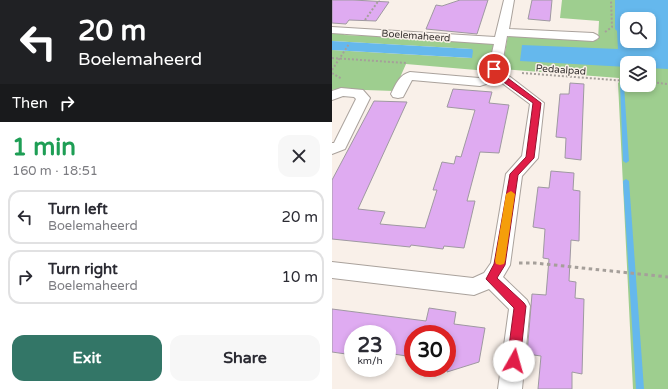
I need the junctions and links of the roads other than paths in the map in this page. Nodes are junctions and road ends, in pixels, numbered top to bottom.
1 (509, 0) edge
2 (332, 30) edge
3 (501, 36) junction
4 (593, 37) dead end
5 (496, 73) junction
6 (398, 94) dead end
7 (332, 96) edge
8 (332, 149) edge
9 (332, 270) edge
10 (496, 270) junction
11 (510, 389) edge

1 - 3 street
2 - 3 street, Boelemaheerd
3 - 4 street, Boelemaheerd
3 - 5 street
5 - 6 street
5 - 10 street
7 - 8 street
9 - 10 street
10 - 11 street

